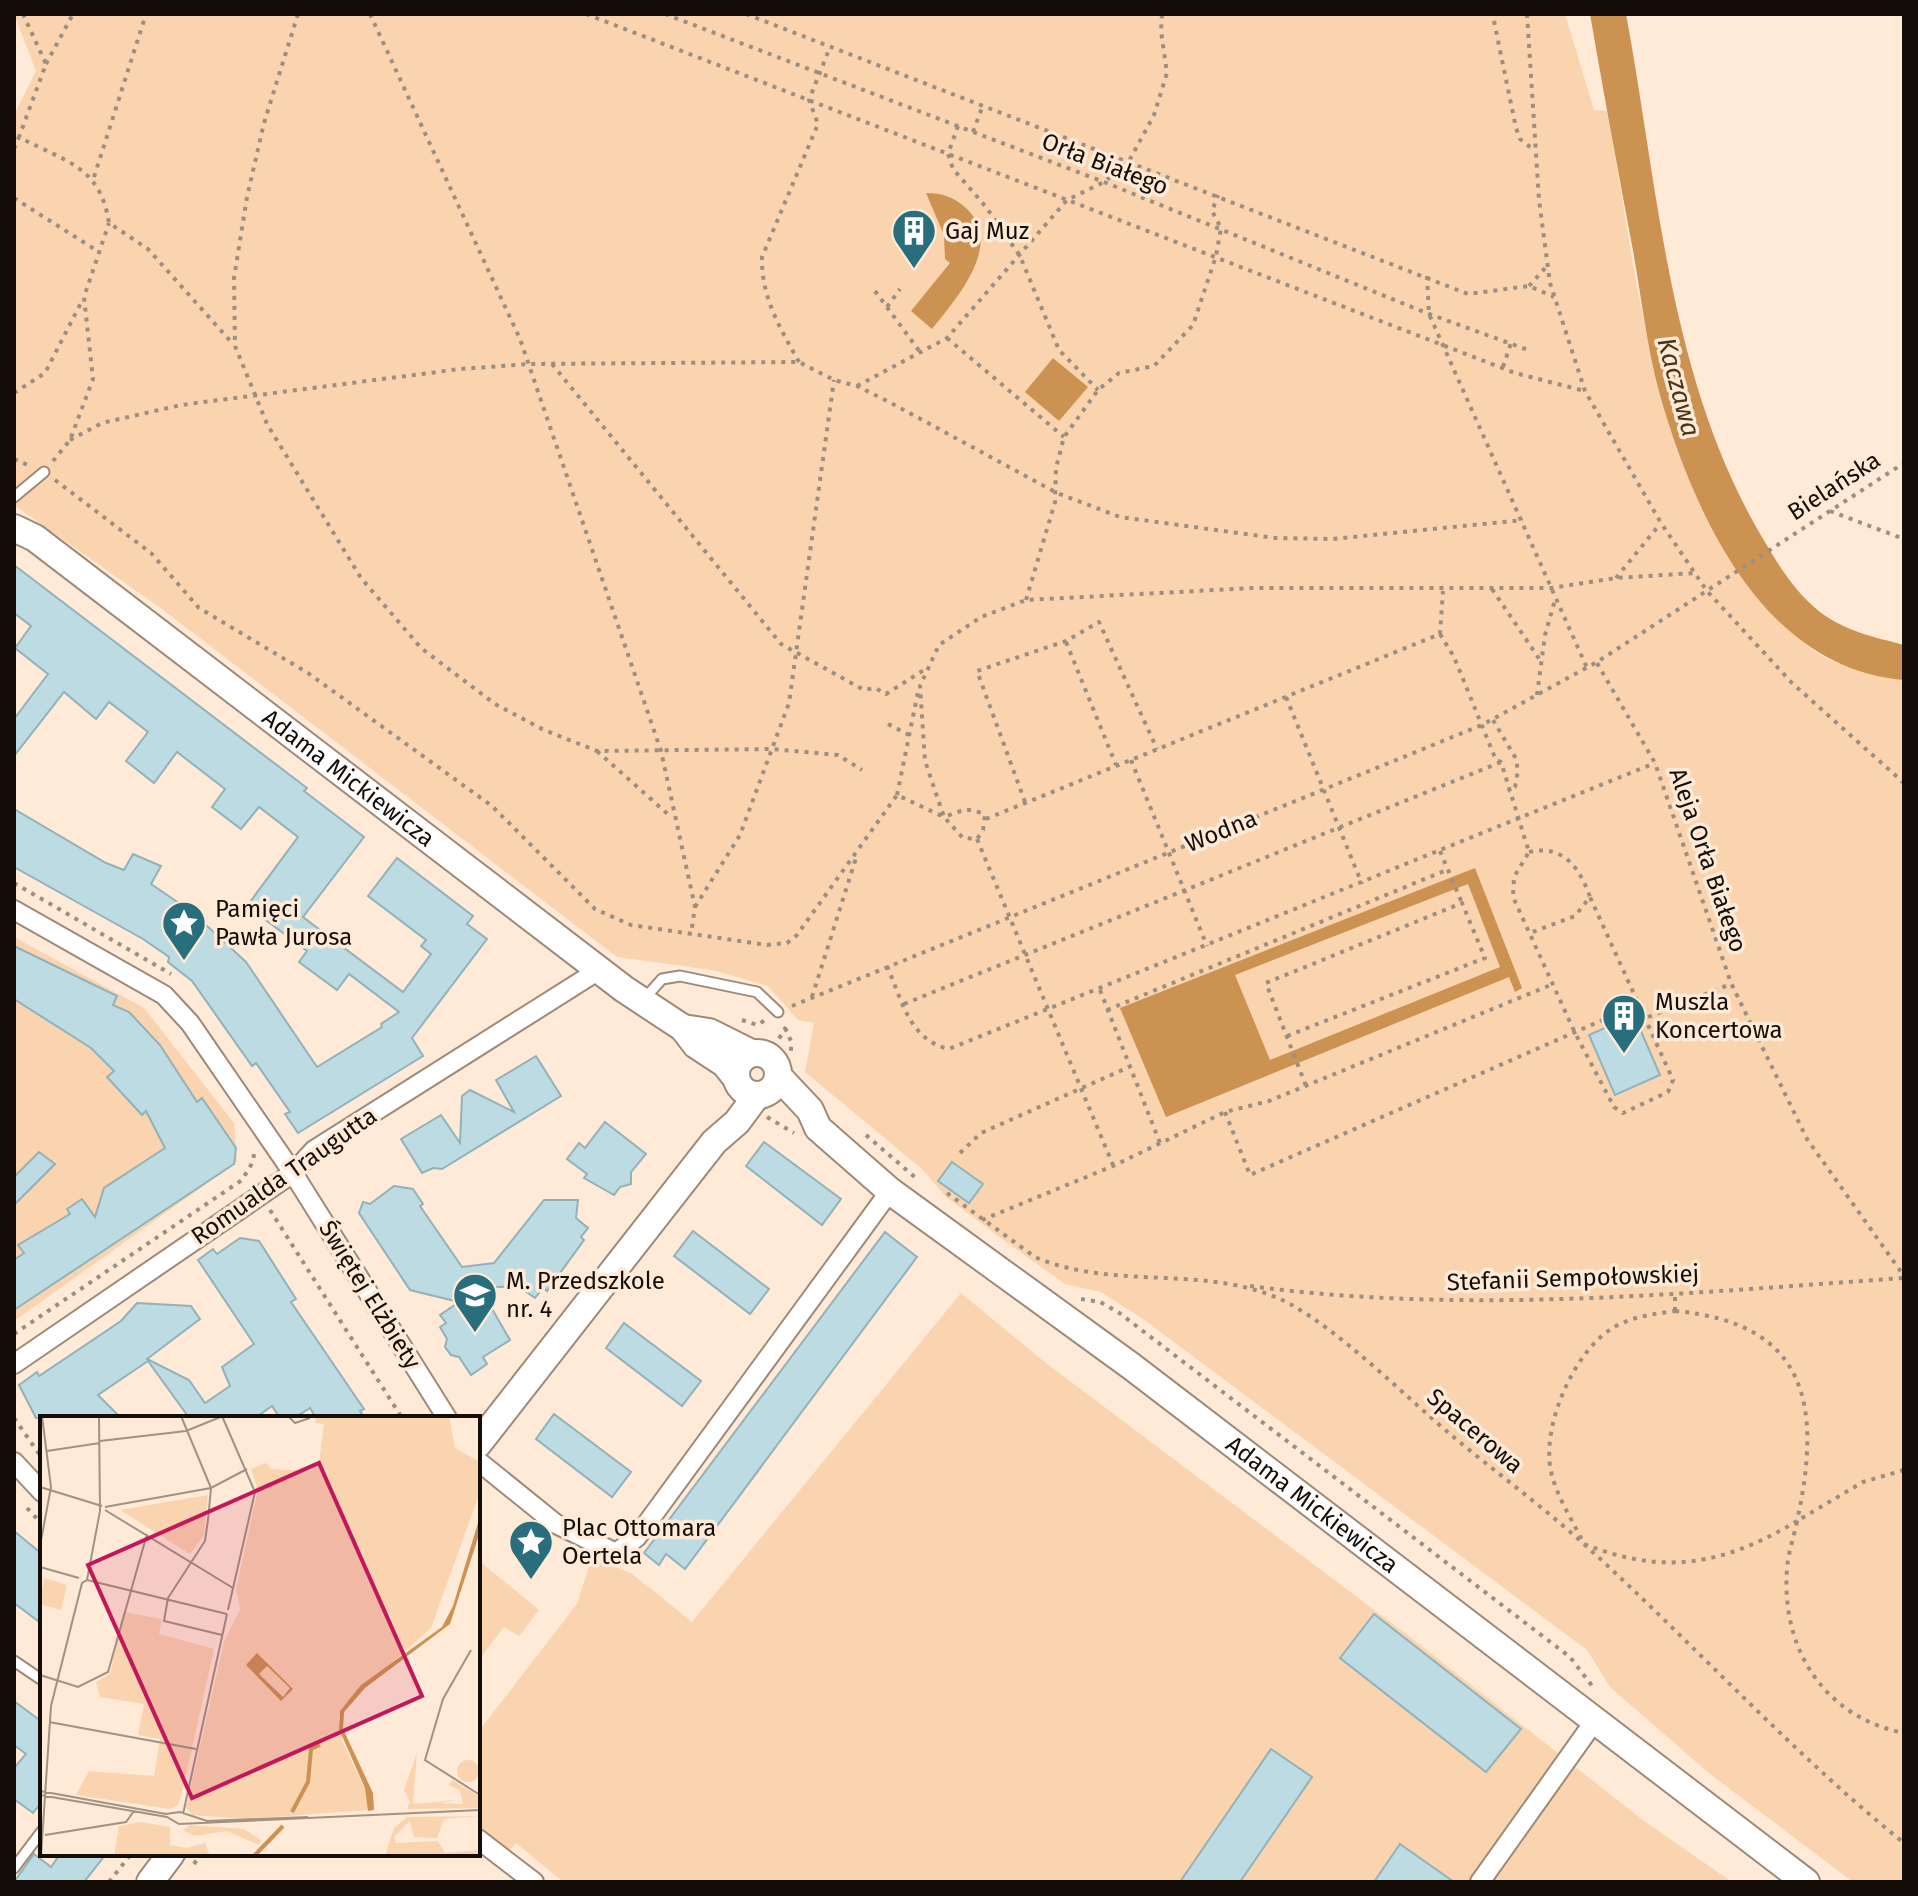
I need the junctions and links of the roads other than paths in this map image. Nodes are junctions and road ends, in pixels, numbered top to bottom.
1 (44, 472) road end
2 (14, 497) edge
3 (14, 528) edge
4 (14, 910) edge
5 (599, 970) junction
6 (642, 1001) junction
7 (778, 1012) road end
8 (761, 1080) junction
9 (293, 1173) junction
10 (890, 1191) junction
11 (14, 1364) edge
12 (446, 1416) edge
13 (480, 1441) edge
14 (14, 1462) edge
15 (480, 1463) edge
16 (40, 1490) edge
17 (14, 1661) edge
18 (40, 1679) edge
19 (1596, 1719) junction
20 (40, 1834) edge
21 (480, 1841) edge
22 (170, 1856) edge
23 (14, 1868) edge
24 (150, 1882) edge
25 (534, 1882) edge
26 (1480, 1882) edge
27 (1806, 1882) edge

1 - 2 lane
3 - 5 street, Adama Mickiewicza
4 - 9 street, Świętej Elżbiety
5 - 6 street, Adama Mickiewicza
5 - 9 street, Romualda Traugutta
6 - 7 lane
6 - 8 street, Adama Mickiewicza
8 - 10 street, Adama Mickiewicza
8 - 13 street
9 - 11 street, Romualda Traugutta
9 - 12 street, Świętej Elżbiety
10 - 15 street
10 - 19 street, Adama Mickiewicza
14 - 16 street
17 - 18 lane
19 - 26 street
19 - 27 street, Adama Mickiewicza
20 - 23 lane
21 - 25 street
22 - 24 street

